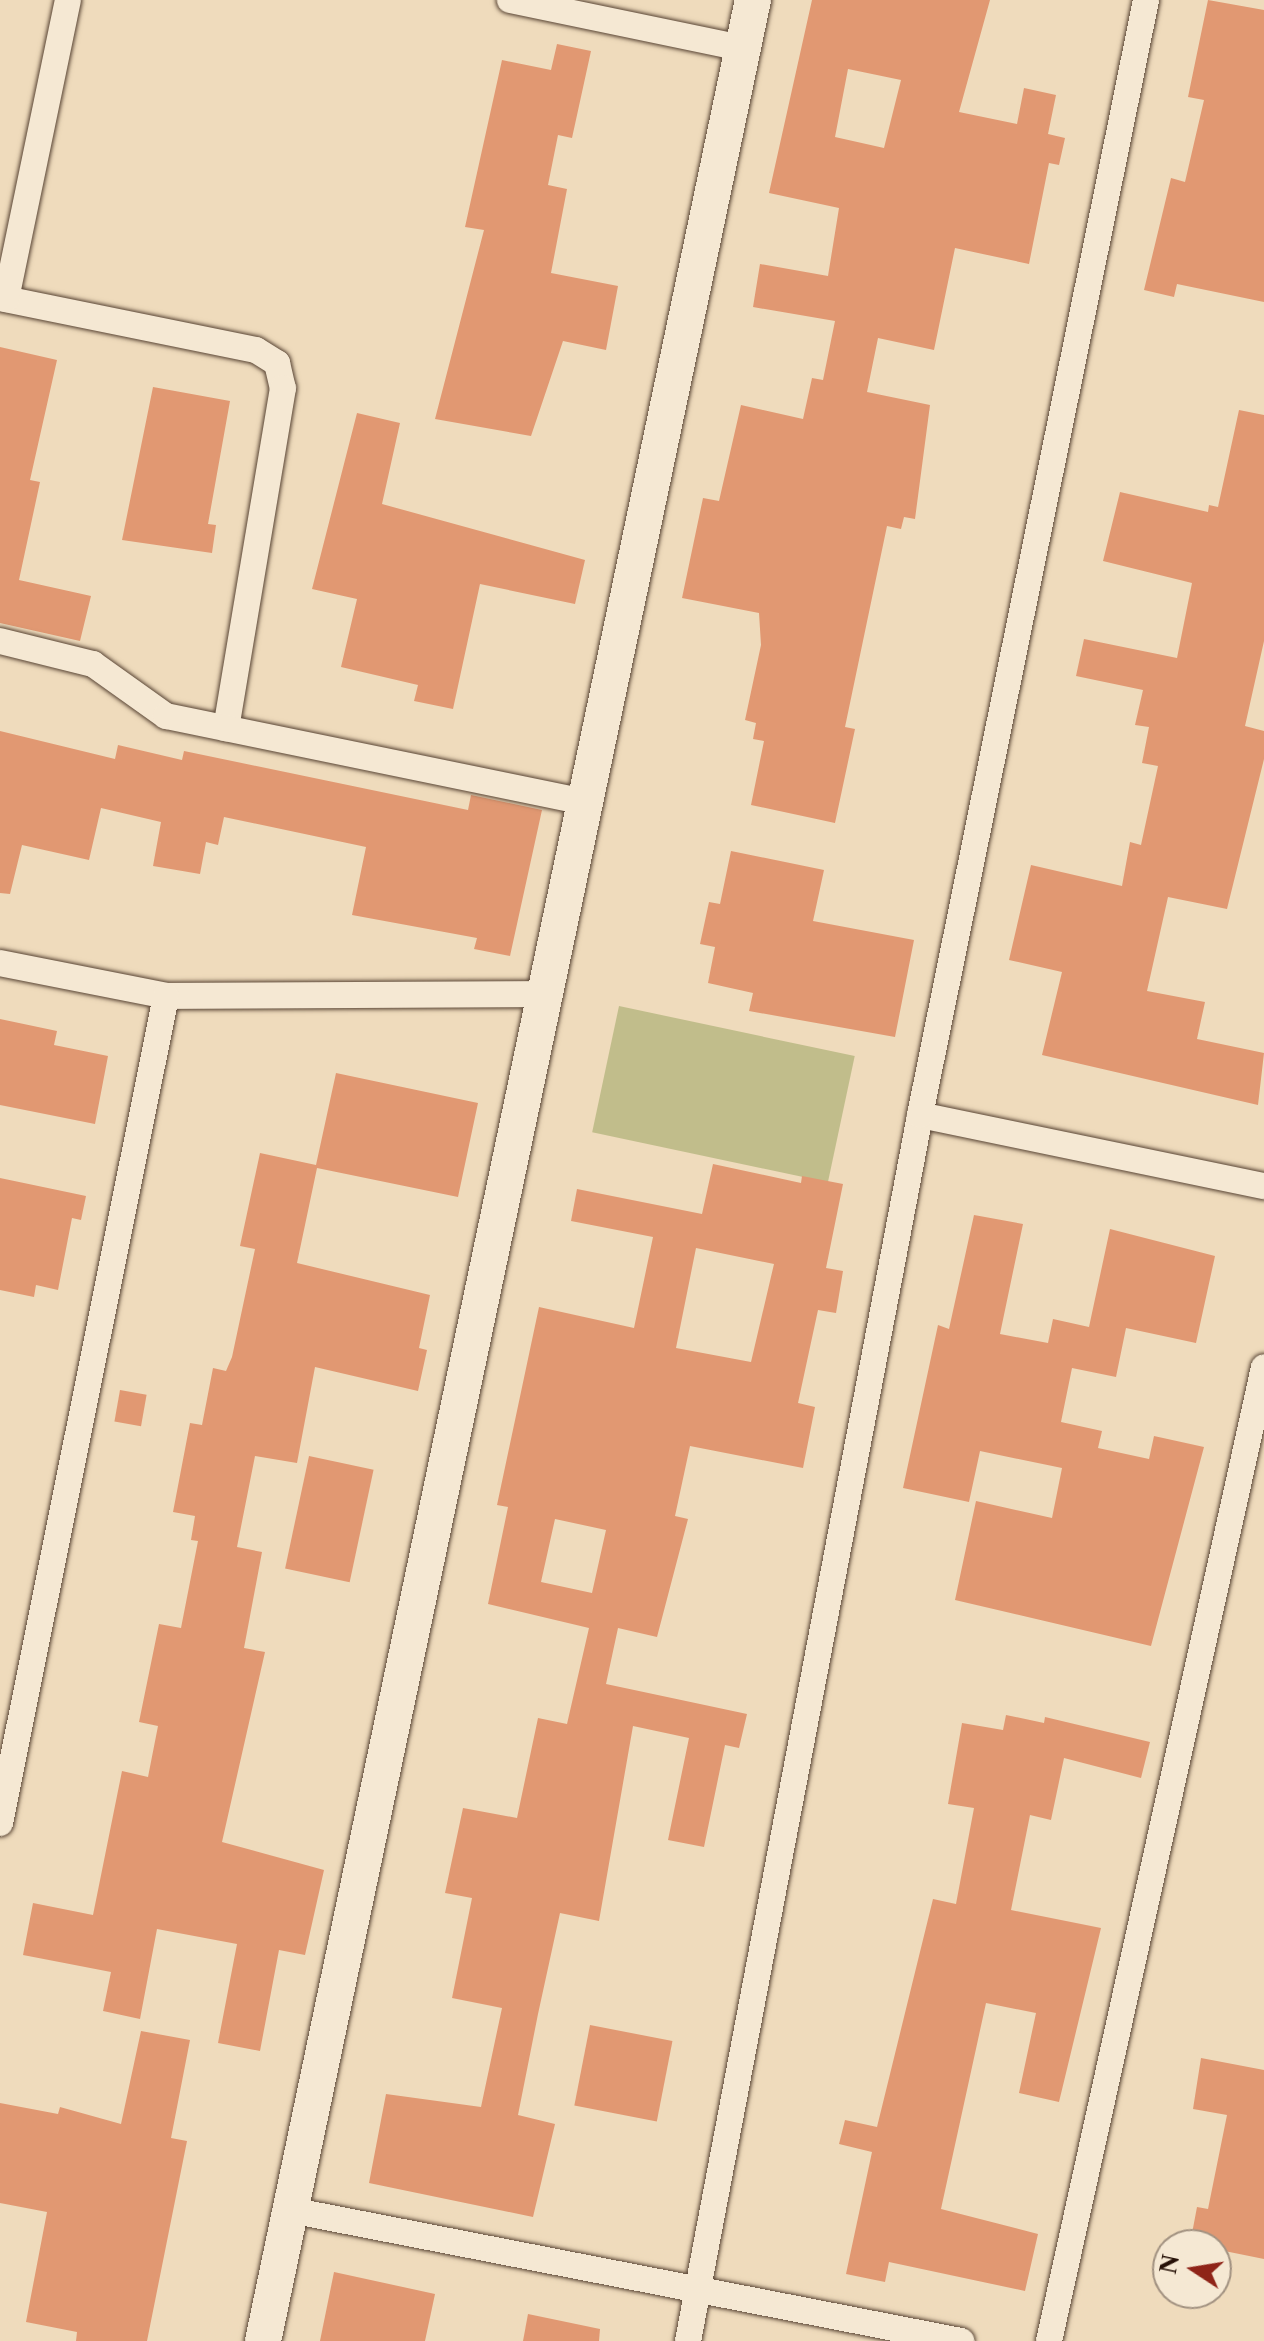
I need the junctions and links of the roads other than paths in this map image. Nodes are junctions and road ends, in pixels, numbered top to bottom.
1 (68, 0) edge
2 (510, 0) edge
3 (753, 0) edge
4 (1146, 0) edge
5 (742, 48) junction
6 (3, 299) edge
7 (0, 641) edge
8 (226, 728) junction
9 (584, 802) junction
10 (0, 963) edge
11 (544, 994) junction
12 (166, 996) junction
13 (920, 1115) junction
14 (1264, 1186) edge
15 (1264, 1367) edge
16 (0, 1823) edge
17 (290, 2210) junction
18 (699, 2290) junction
19 (263, 2341) edge
20 (688, 2341) edge
21 (961, 2341) edge
22 (1049, 2341) edge

1 - 6 street
2 - 5 street
3 - 5 street
4 - 13 street
5 - 9 street
6 - 8 street
7 - 8 street
8 - 9 street
9 - 11 street
10 - 12 street
11 - 12 street
11 - 17 street
12 - 16 street
13 - 14 street
13 - 18 street
15 - 22 street
17 - 18 street
17 - 19 street
18 - 20 street
18 - 21 street

